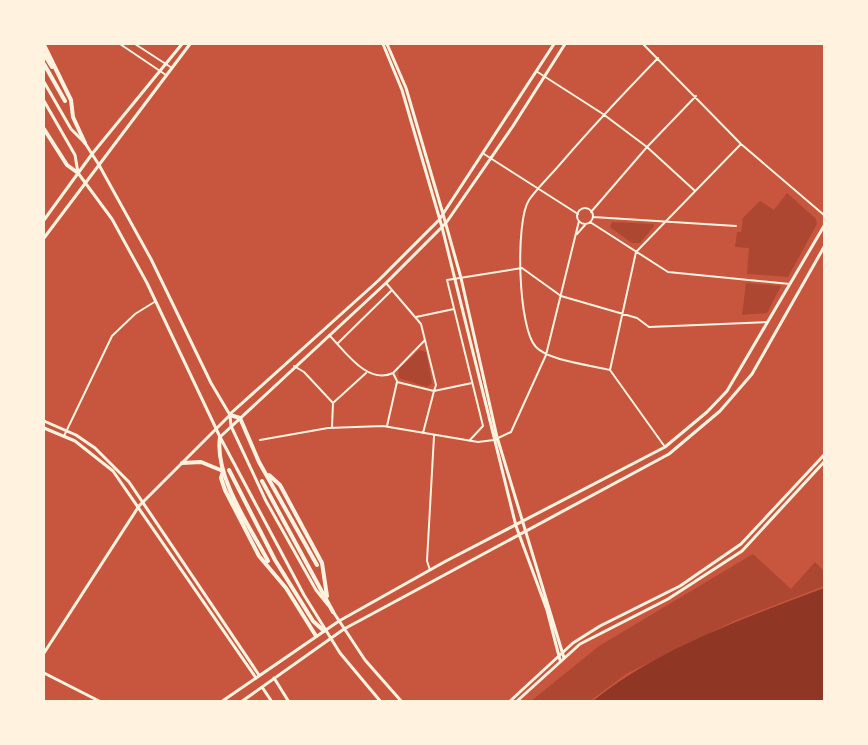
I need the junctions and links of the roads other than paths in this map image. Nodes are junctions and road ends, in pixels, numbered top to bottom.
1 (120, 44) edge
2 (135, 44) edge
3 (182, 44) edge
4 (190, 44) edge
5 (382, 44) edge
6 (387, 44) edge
7 (554, 44) edge
8 (565, 44) edge
9 (643, 44) edge
10 (44, 45) edge
11 (44, 54) edge
12 (658, 58) junction
13 (44, 64) edge
14 (166, 64) junction
15 (172, 68) junction
16 (55, 70) junction
17 (160, 71) junction
18 (536, 71) junction
19 (166, 75) junction
20 (544, 76) junction
21 (44, 82) edge
22 (696, 96) junction
23 (44, 101) edge
24 (65, 101) dead end
25 (603, 114) junction
26 (44, 130) edge
27 (85, 143) junction
28 (741, 144) junction
29 (647, 147) junction
30 (92, 154) junction
31 (484, 154) junction
32 (491, 158) junction
33 (99, 165) junction
34 (78, 173) junction
35 (86, 180) junction
36 (539, 189) junction
37 (694, 190) junction
38 (591, 212) junction
39 (443, 214) junction
40 (578, 214) junction
41 (825, 215) edge
42 (593, 217) junction
43 (44, 220) edge
44 (439, 220) junction
45 (579, 221) junction
46 (664, 221) junction
47 (591, 222) junction
48 (446, 223) junction
49 (586, 224) junction
50 (442, 226) junction
51 (736, 226) dead end
52 (825, 226) edge
53 (44, 236) edge
54 (576, 237) junction
55 (825, 247) edge
56 (636, 252) junction
57 (522, 268) junction
58 (459, 278) junction
59 (386, 283) junction
60 (790, 284) junction
61 (392, 291) junction
62 (561, 296) junction
63 (156, 301) junction
64 (356, 309) junction
65 (454, 309) junction
66 (622, 314) junction
67 (365, 317) junction
68 (415, 317) junction
69 (768, 322) junction
70 (329, 335) junction
71 (425, 340) junction
72 (338, 343) junction
73 (546, 355) junction
74 (294, 366) junction
75 (610, 370) junction
76 (366, 373) junction
77 (393, 373) junction
78 (398, 382) junction
79 (472, 383) junction
80 (434, 391) junction
81 (333, 403) junction
82 (230, 415) junction
83 (240, 418) junction
84 (44, 421) edge
85 (231, 426) junction
86 (387, 426) junction
87 (44, 428) edge
88 (216, 428) junction
89 (332, 428) junction
90 (66, 430) junction
91 (423, 433) junction
92 (64, 436) junction
93 (434, 436) junction
94 (220, 437) junction
95 (495, 438) junction
96 (260, 440) dead end
97 (469, 441) junction
98 (665, 447) junction
99 (825, 455) edge
100 (825, 462) edge
101 (182, 463) junction
102 (229, 470) dead end
103 (223, 471) junction
104 (266, 473) junction
105 (262, 481) dead end
106 (142, 504) junction
107 (139, 507) junction
108 (521, 523) junction
109 (516, 525) junction
110 (524, 532) junction
111 (520, 535) junction
112 (268, 561) dead end
113 (316, 565) dead end
114 (430, 571) junction
115 (328, 602) junction
116 (333, 612) junction
117 (339, 621) junction
118 (344, 629) junction
119 (324, 631) junction
120 (316, 636) junction
121 (330, 638) junction
122 (563, 651) junction
123 (44, 653) edge
124 (559, 654) junction
125 (562, 659) junction
126 (44, 673) edge
127 (258, 677) junction
128 (274, 677) junction
129 (262, 687) junction
130 (100, 702) edge
131 (221, 702) edge
132 (242, 702) edge
133 (272, 702) edge
134 (290, 702) edge
135 (381, 702) edge
136 (402, 702) edge
137 (509, 702) edge
138 (516, 702) edge

1 - 17 street
2 - 14 street
3 - 14 main road
4 - 15 main road
5 - 44 main road
6 - 39 main road
7 - 18 main road
8 - 20 main road
9 - 12 street
10 - 16 highway
11 - 16 highway
12 - 22 street
12 - 25 street
13 - 24 highway
14 - 15 street
14 - 17 main road
15 - 19 main road
16 - 27 highway
17 - 19 street
17 - 30 main road
18 - 20 street
18 - 31 main road
19 - 33 main road
20 - 25 street
20 - 32 main road
21 - 27 main road
22 - 28 street
22 - 29 street
23 - 34 main road
25 - 29 street
25 - 36 street
26 - 34 highway
27 - 30 main road
28 - 37 street
28 - 41 street
29 - 37 street
29 - 38 street
30 - 33 main road
30 - 34 main road
31 - 32 street
31 - 39 main road
32 - 36 street
32 - 48 main road
33 - 35 main road
33 - 82 main road
34 - 35 main road
34 - 43 main road
35 - 53 main road
35 - 63 main road
36 - 40 street
36 - 57 street
37 - 46 street
38 - 40 street
38 - 42 street
39 - 44 main road
39 - 48 main road
40 - 45 street
42 - 46 street
42 - 47 street
44 - 50 main road
44 - 82 main road
45 - 49 street
45 - 54 street
46 - 51 street
46 - 56 street
47 - 49 street
47 - 56 street
48 - 50 main road
48 - 58 main road
49 - 54 street
50 - 58 main road
50 - 59 main road
52 - 60 main road
54 - 62 street
55 - 110 main road
56 - 60 street
56 - 66 street
57 - 58 street
57 - 62 street
57 - 73 street
58 - 65 street
58 - 95 main road
59 - 61 street
59 - 64 main road
60 - 69 main road
61 - 67 street
61 - 68 street
62 - 66 street
62 - 73 street
63 - 88 main road
63 - 90 street
64 - 67 street
64 - 70 main road
65 - 68 street
65 - 79 street
66 - 69 street
66 - 75 street
67 - 72 street
68 - 71 street
69 - 98 main road
70 - 72 street
70 - 74 main road
71 - 77 street
71 - 80 street
72 - 76 street
73 - 75 street
73 - 95 street
74 - 81 street
74 - 83 main road
75 - 98 street
76 - 77 street
76 - 81 street
77 - 78 street
78 - 80 street
78 - 86 street
79 - 80 street
79 - 97 street
80 - 91 street
81 - 89 street
82 - 83 highway
82 - 85 main road
82 - 88 main road
83 - 85 main road
83 - 104 highway
84 - 90 main road
85 - 94 main road
85 - 116 main road
86 - 89 street
86 - 91 street
87 - 92 main road
88 - 94 main road
88 - 101 main road
89 - 96 street
90 - 92 street
90 - 106 main road
91 - 93 street
92 - 107 main road
93 - 97 street
93 - 114 street
94 - 103 highway
94 - 119 main road
95 - 97 street
95 - 108 main road
95 - 109 main road
98 - 108 main road
99 - 122 main road
100 - 125 main road
101 - 103 highway
101 - 106 main road
102 - 119 highway
103 - 112 highway
103 - 120 highway
104 - 113 highway
104 - 115 highway
105 - 115 highway
106 - 107 main road
106 - 127 main road
107 - 123 main road
107 - 127 main road
108 - 109 main road
108 - 110 main road
109 - 111 main road
109 - 114 main road
110 - 111 main road
110 - 122 main road
111 - 118 main road
111 - 124 main road
114 - 117 main road
115 - 116 highway
116 - 117 main road
117 - 118 main road
117 - 119 main road
118 - 121 main road
118 - 136 main road
119 - 120 main road
119 - 121 main road
120 - 127 main road
121 - 128 main road
121 - 135 main road
122 - 124 main road
122 - 125 main road
124 - 125 main road
124 - 137 main road
125 - 138 main road
126 - 130 main road
127 - 131 main road
128 - 129 main road
128 - 134 main road
129 - 132 main road
129 - 133 main road

